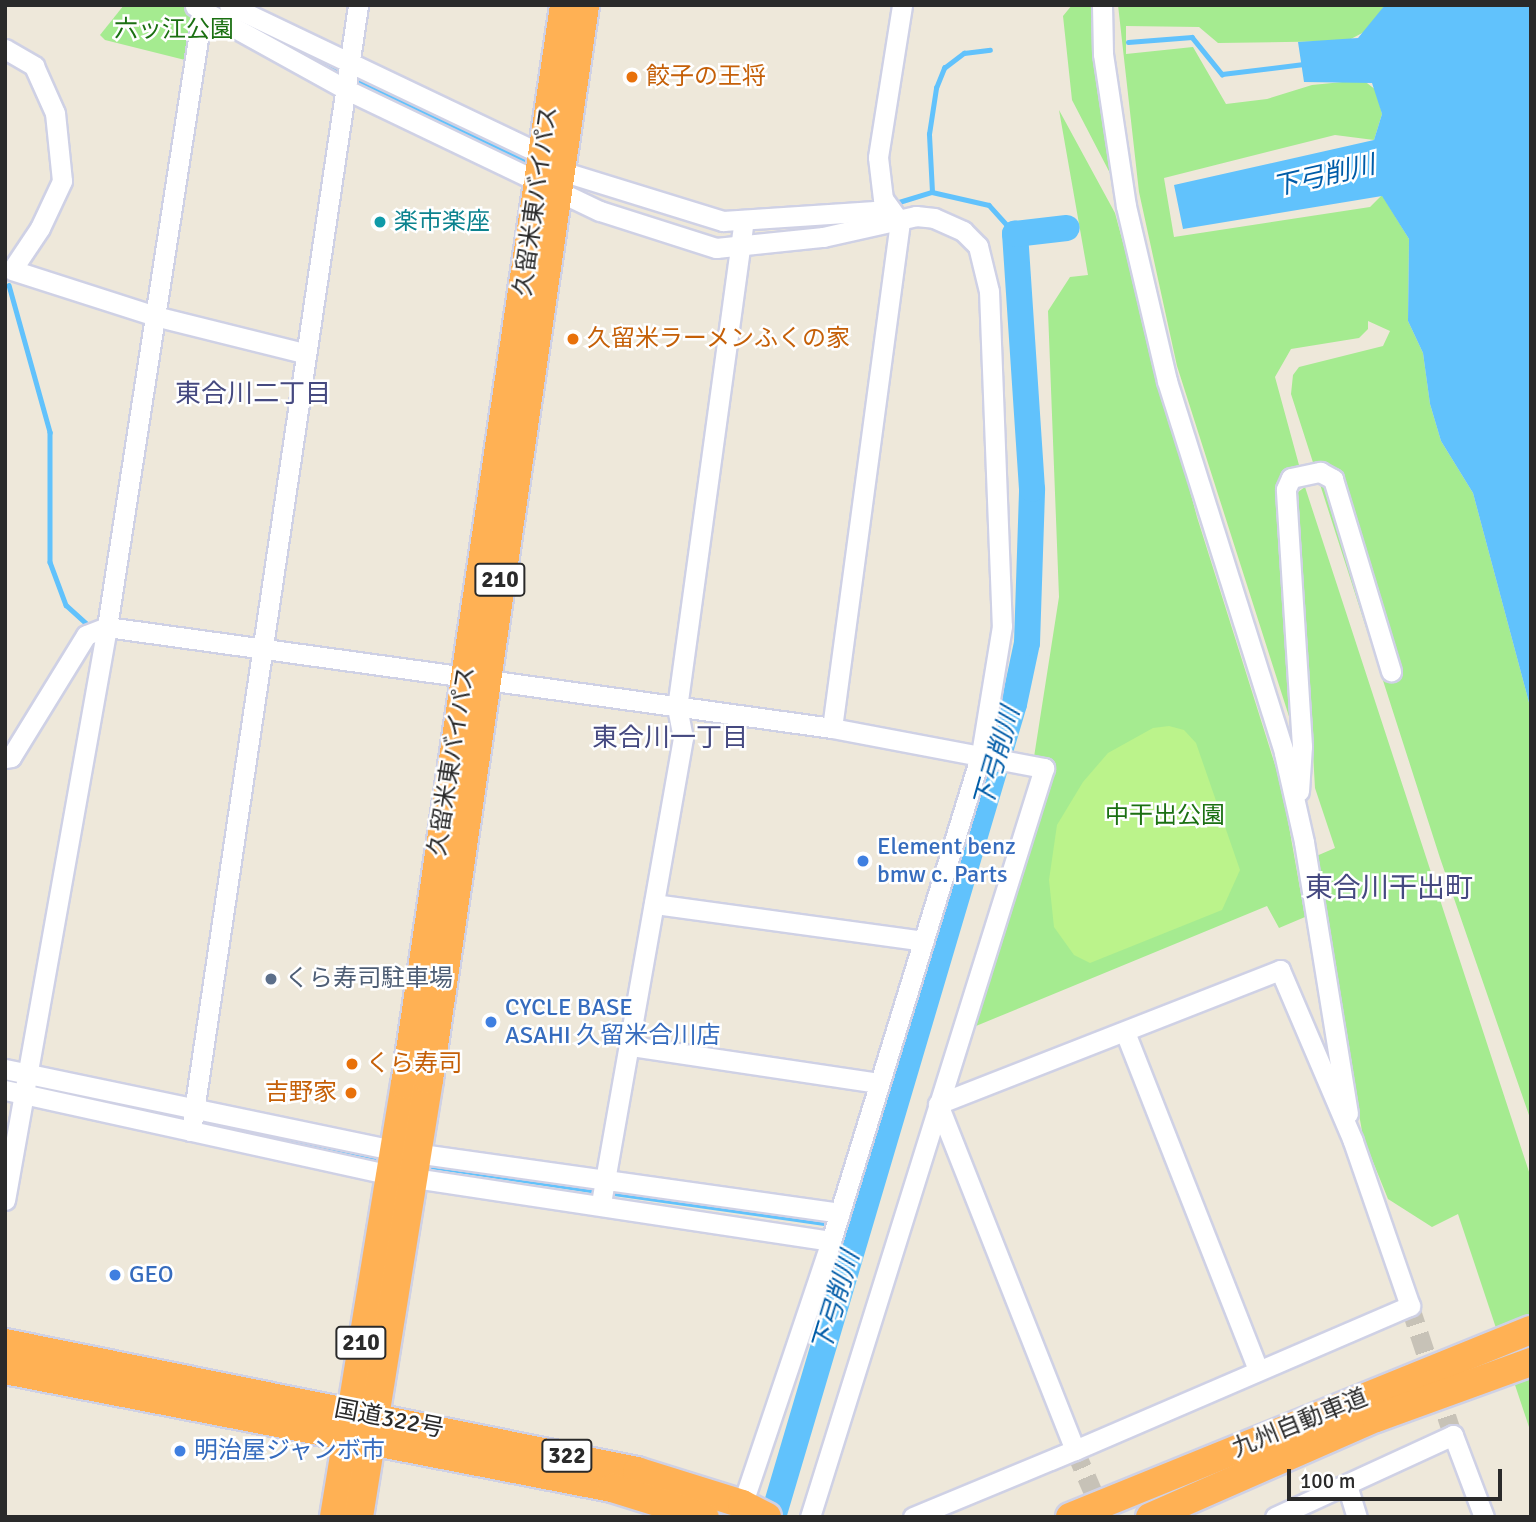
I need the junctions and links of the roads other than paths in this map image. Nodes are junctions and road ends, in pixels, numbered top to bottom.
1 (229, 5) edge
2 (358, 5) edge
3 (564, 5) edge
4 (584, 5) edge
5 (902, 5) edge
6 (1102, 5) edge
7 (198, 9) edge
8 (5, 49) edge
9 (349, 65) junction
10 (347, 90) junction
11 (548, 173) junction
12 (891, 209) junction
13 (745, 221) junction
14 (737, 248) junction
15 (9, 272) edge
16 (155, 316) junction
17 (303, 353) junction
18 (107, 626) junction
19 (262, 647) junction
20 (1391, 671) dead end
21 (476, 680) junction
22 (677, 708) junction
23 (832, 728) junction
24 (987, 755) junction
25 (5, 758) edge
26 (1298, 813) junction
27 (654, 904) junction
28 (923, 941) junction
29 (1125, 1032) junction
30 (631, 1046) junction
31 (5, 1069) edge
32 (30, 1074) junction
33 (879, 1083) junction
34 (14, 1092) edge
35 (938, 1104) junction
36 (195, 1111) junction
37 (191, 1131) junction
38 (1353, 1141) junction
39 (402, 1163) junction
40 (606, 1179) junction
41 (5, 1200) edge
42 (601, 1203) junction
43 (839, 1213) junction
44 (831, 1241) junction
45 (1531, 1330) edge
46 (5, 1343) edge
47 (1531, 1362) edge
48 (1258, 1369) junction
49 (5, 1370) edge
50 (361, 1427) junction
51 (1075, 1450) junction
52 (1347, 1485) junction
53 (751, 1512) edge
54 (334, 1517) edge
55 (359, 1517) edge
56 (705, 1517) edge
57 (810, 1517) edge
58 (913, 1517) edge
59 (1070, 1517) edge
60 (1150, 1517) edge
61 (1275, 1517) edge
62 (1357, 1517) edge
63 (1484, 1517) edge

1 - 9 street
2 - 9 street
3 - 11 highway, 久留米東バイパス / 210
4 - 11 highway, 久留米東バイパス / 210
5 - 12 street
6 - 26 street
7 - 10 street
7 - 16 street
8 - 15 street
9 - 10 street
9 - 11 street
10 - 11 street
10 - 17 street
11 - 13 street
11 - 14 street
11 - 21 highway, 久留米東バイパス / 210
12 - 13 street
12 - 14 street
12 - 23 street
12 - 24 street
13 - 14 street
14 - 22 street
15 - 16 street
16 - 17 street
16 - 18 street
17 - 19 street
18 - 19 street
18 - 25 street
18 - 32 street
19 - 21 street
19 - 36 street
20 - 26 street
21 - 22 street
21 - 39 highway, 久留米東バイパス / 210
22 - 23 street
22 - 27 street
23 - 24 street
24 - 28 street
24 - 35 street
26 - 38 street
27 - 28 street
27 - 30 street
28 - 33 street
29 - 35 street
29 - 38 street
29 - 48 street
30 - 33 street
30 - 40 street
31 - 32 street
32 - 34 street
32 - 36 street
33 - 43 street
34 - 37 street
34 - 41 street
35 - 51 street
35 - 57 street
36 - 37 street
36 - 39 street
37 - 39 street
38 - 48 street
39 - 40 street
39 - 42 street
39 - 50 highway, 久留米東バイパス / 210
40 - 42 street
40 - 43 street
42 - 44 street
43 - 44 street
44 - 53 street
45 - 59 highway, 九州自動車道
46 - 50 highway, 国道322号 / 322
47 - 60 highway, 九州自動車道
48 - 51 street
49 - 50 highway, 国道322号 / 322
50 - 53 highway, 国道322号 / 322
50 - 54 highway, 久留米東バイパス / 210
50 - 55 highway, 久留米東バイパス / 210
50 - 56 highway, 国道322号 / 322
51 - 58 street
52 - 61 street
52 - 62 street
52 - 63 street

